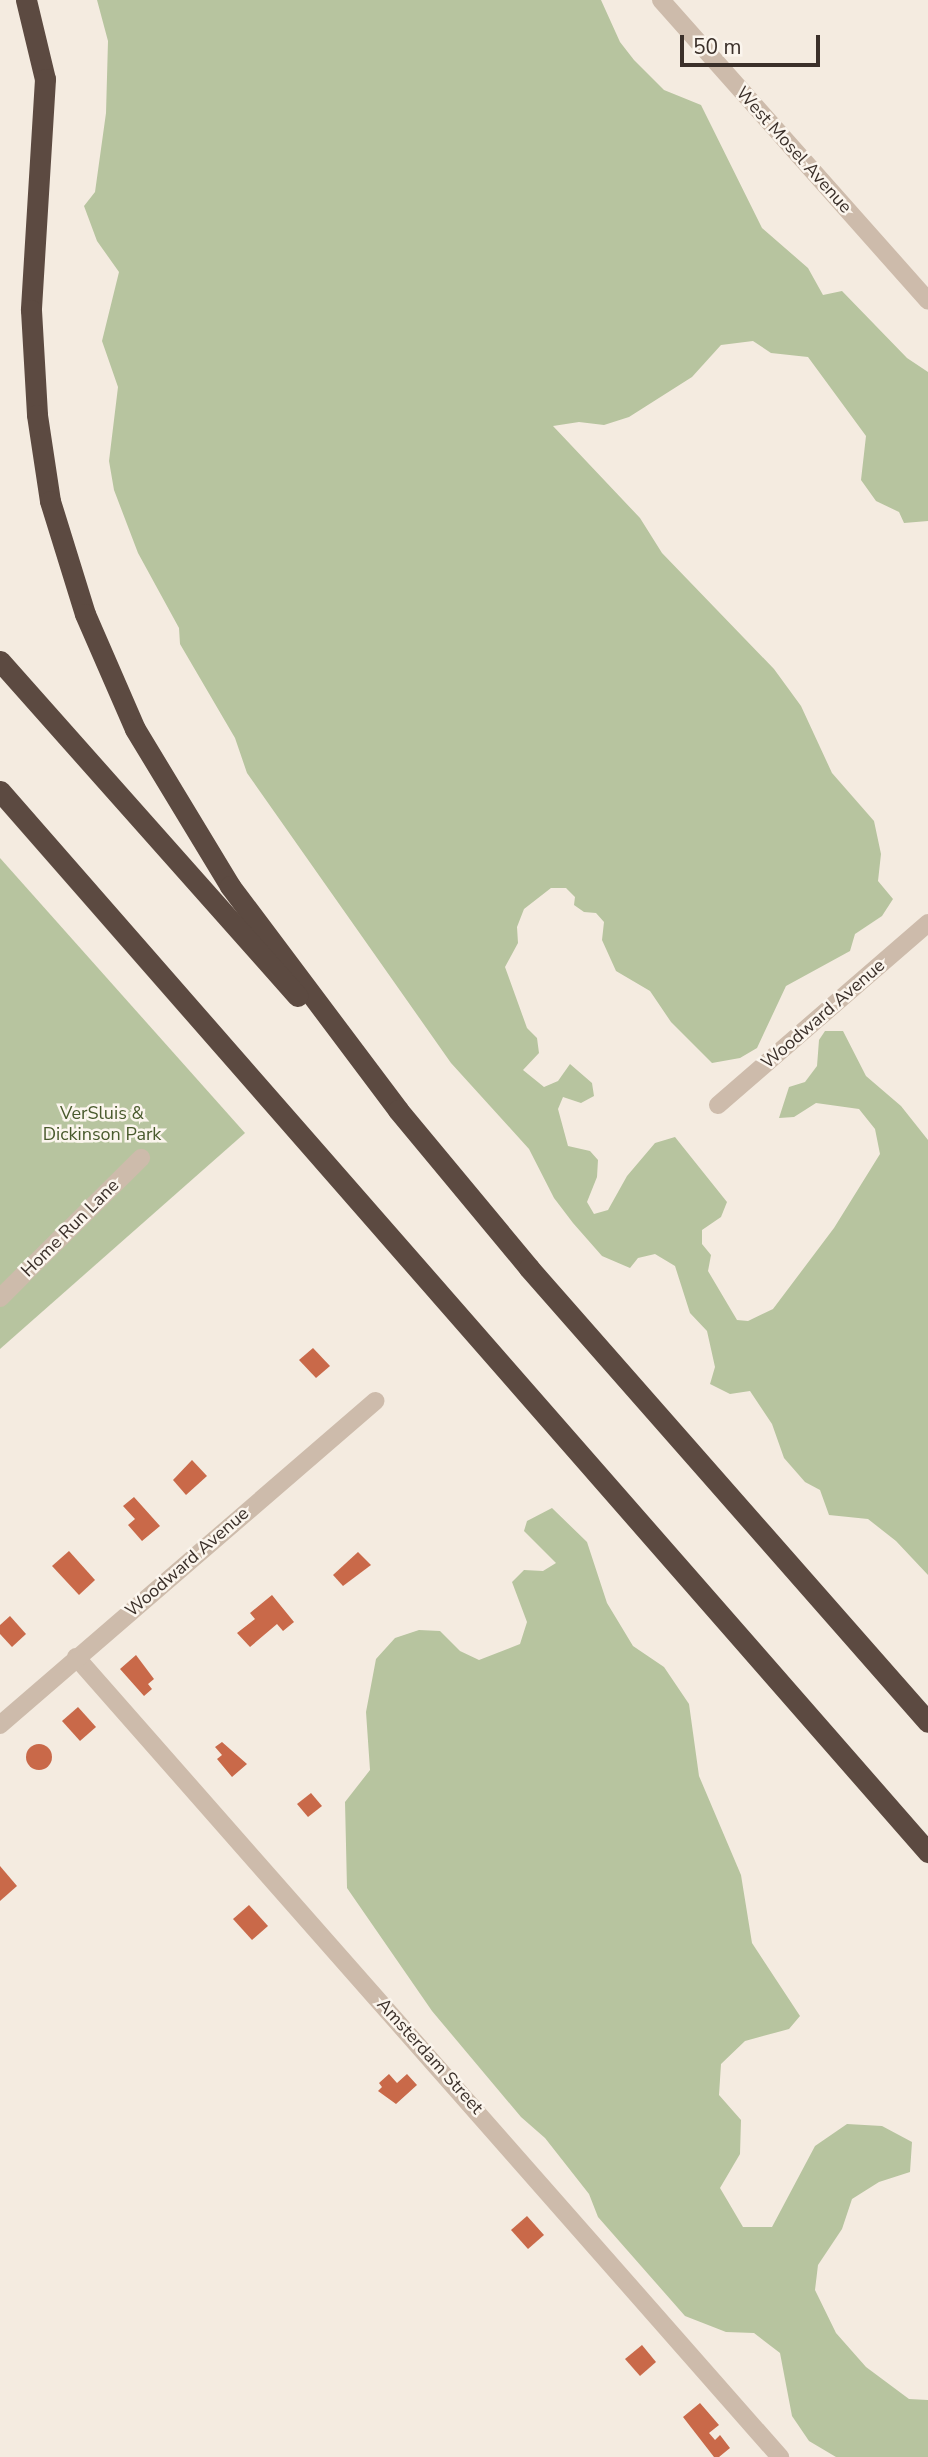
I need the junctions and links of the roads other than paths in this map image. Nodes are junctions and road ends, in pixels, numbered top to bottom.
1 (26, 0) edge
2 (661, 0) edge
3 (928, 301) edge
4 (0, 661) edge
5 (0, 791) edge
6 (928, 923) edge
7 (718, 1105) dead end
8 (398, 1110) junction
9 (141, 1158) dead end
10 (0, 1298) edge
11 (376, 1401) dead end
12 (76, 1657) junction
13 (928, 1722) edge
14 (0, 1724) edge
15 (928, 1852) edge
16 (780, 2457) edge

1 - 8 highway
2 - 3 street, West Mosel Avenue
4 - 8 highway
5 - 15 highway
6 - 7 street, Woodward Avenue
8 - 13 highway
9 - 10 street, Home Run Lane
11 - 12 street, Woodward Avenue
12 - 14 street, Woodward Avenue
12 - 16 street, Amsterdam Street

